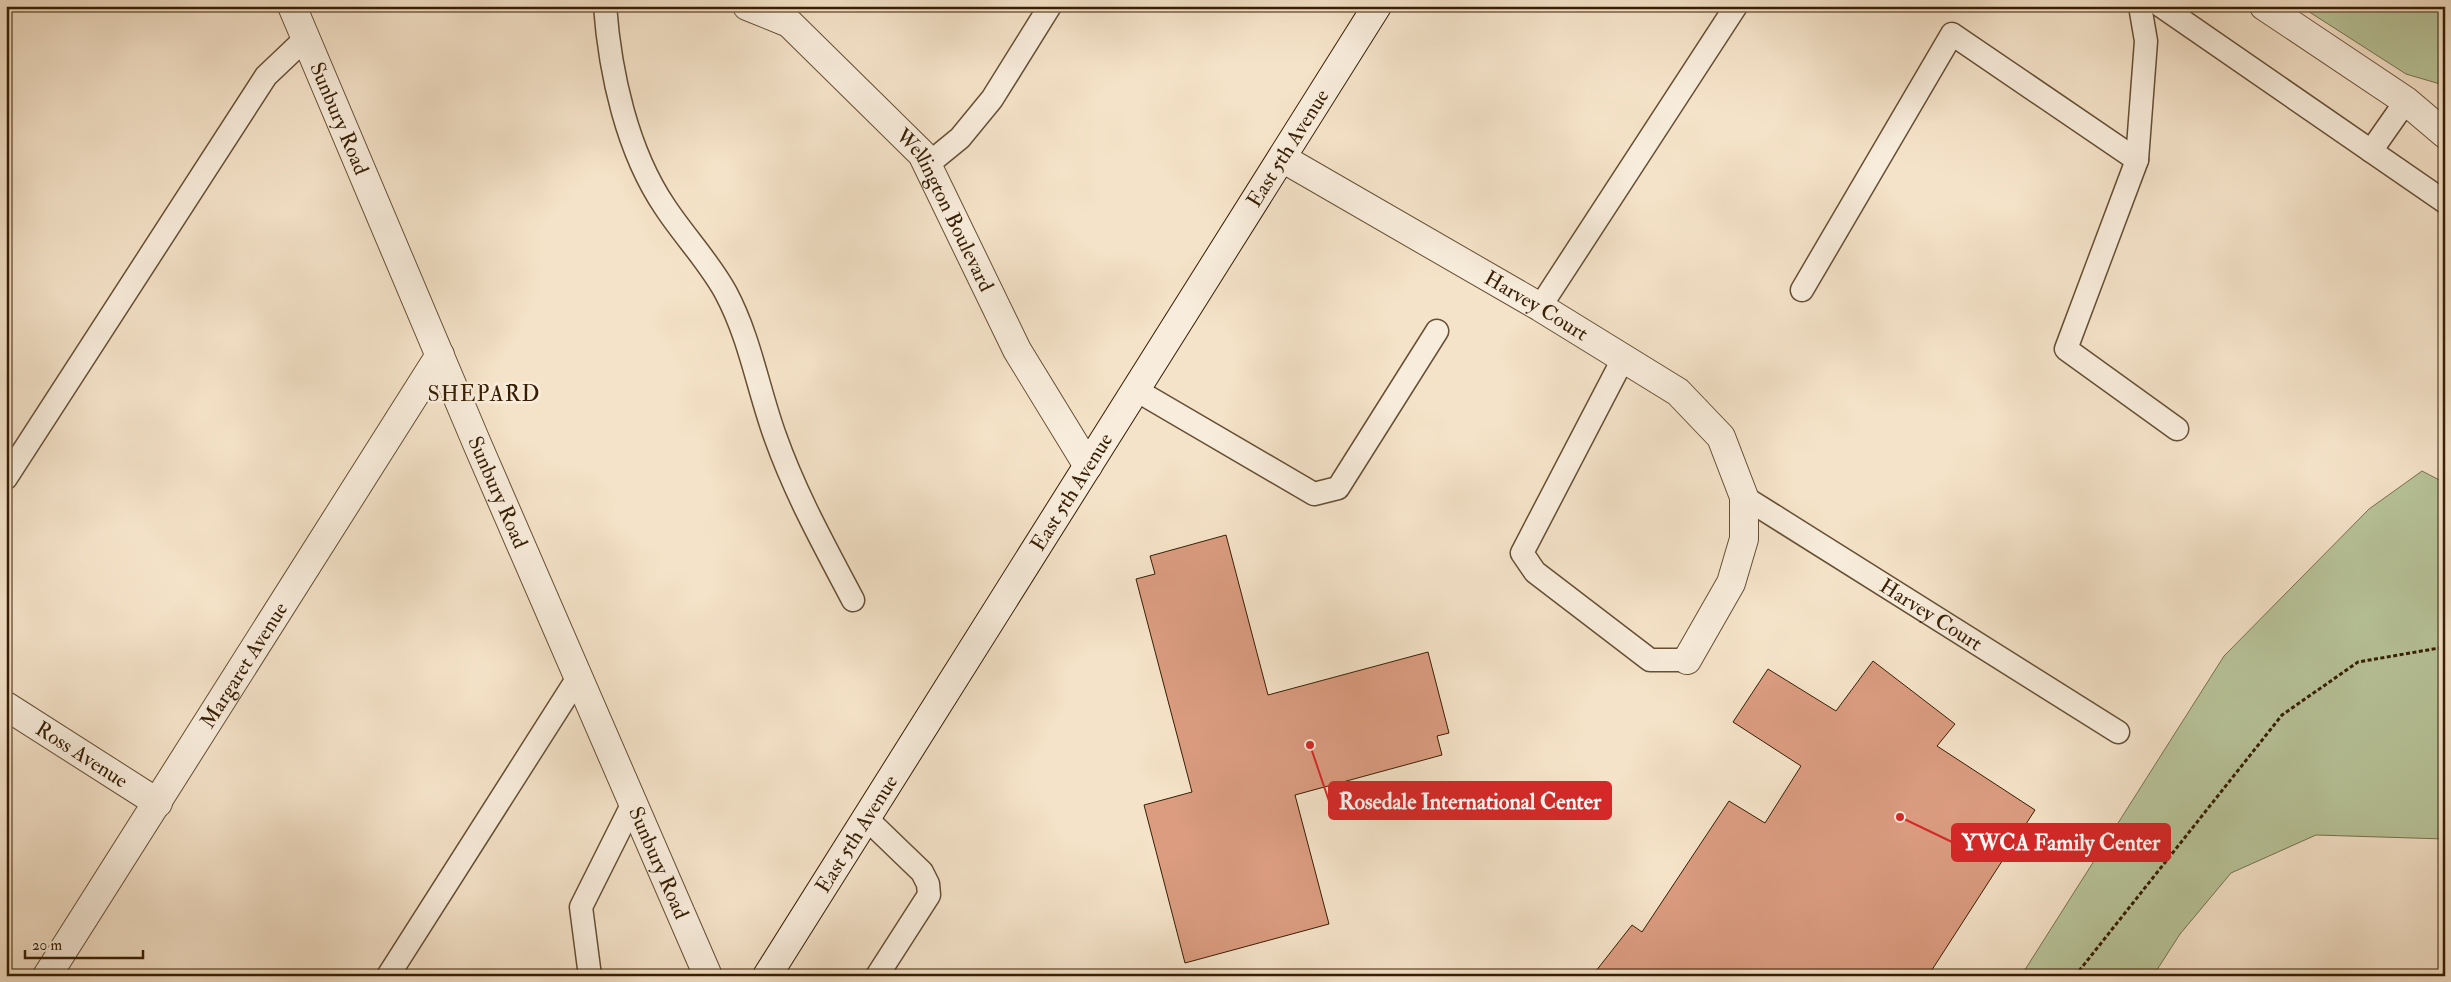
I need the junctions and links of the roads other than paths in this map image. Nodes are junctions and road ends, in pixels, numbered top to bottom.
1 (292, 6) edge
2 (605, 6) edge
3 (747, 6) edge
4 (1050, 6) edge
5 (1377, 6) edge
6 (1736, 6) edge
7 (2140, 6) edge
8 (2161, 6) edge
9 (2264, 6) edge
10 (306, 38) junction
11 (2406, 101) junction
12 (2445, 134) edge
13 (2371, 151) junction
14 (1282, 158) junction
15 (2137, 160) junction
16 (927, 165) junction
17 (2445, 202) edge
18 (1802, 290) dead end
19 (1540, 307) junction
20 (1438, 331) dead end
21 (440, 355) junction
22 (1623, 359) junction
23 (1136, 390) junction
24 (2177, 430) dead end
25 (1088, 466) junction
26 (6, 478) edge
27 (1744, 497) junction
28 (853, 600) dead end
29 (1687, 660) joint
30 (579, 676) junction
31 (6, 706) edge
32 (2118, 732) dead end
33 (158, 803) junction
34 (633, 803) junction
35 (866, 819) junction
36 (47, 976) edge
37 (388, 976) edge
38 (590, 976) edge
39 (708, 976) edge
40 (768, 976) edge
41 (878, 976) edge

1 - 10 street, Sunbury Road
2 - 28 lane
3 - 16 street, Wellington Boulevard
4 - 16 lane
5 - 14 street, East 5th Avenue
6 - 19 lane
7 - 15 lane
8 - 13 lane
9 - 11 street
10 - 21 street, Sunbury Road
10 - 26 lane
11 - 12 street
11 - 13 lane
13 - 17 lane
14 - 19 street, Harvey Court
14 - 23 street, East 5th Avenue
15 - 18 lane
15 - 24 lane
16 - 25 street, Wellington Boulevard
19 - 22 street, Harvey Court
20 - 23 lane
21 - 30 street, Sunbury Road
21 - 33 street, Margaret Avenue
22 - 27 street, Harvey Court
22 - 29 lane
23 - 25 street, East 5th Avenue
25 - 35 street, East 5th Avenue
27 - 29 street, Harvey Court
27 - 32 lane, Harvey Court
30 - 34 street, Sunbury Road
30 - 37 lane
31 - 33 street, Ross Avenue
33 - 36 street, Margaret Avenue
34 - 38 lane
34 - 39 street, Sunbury Road
35 - 40 street, East 5th Avenue
35 - 41 lane

